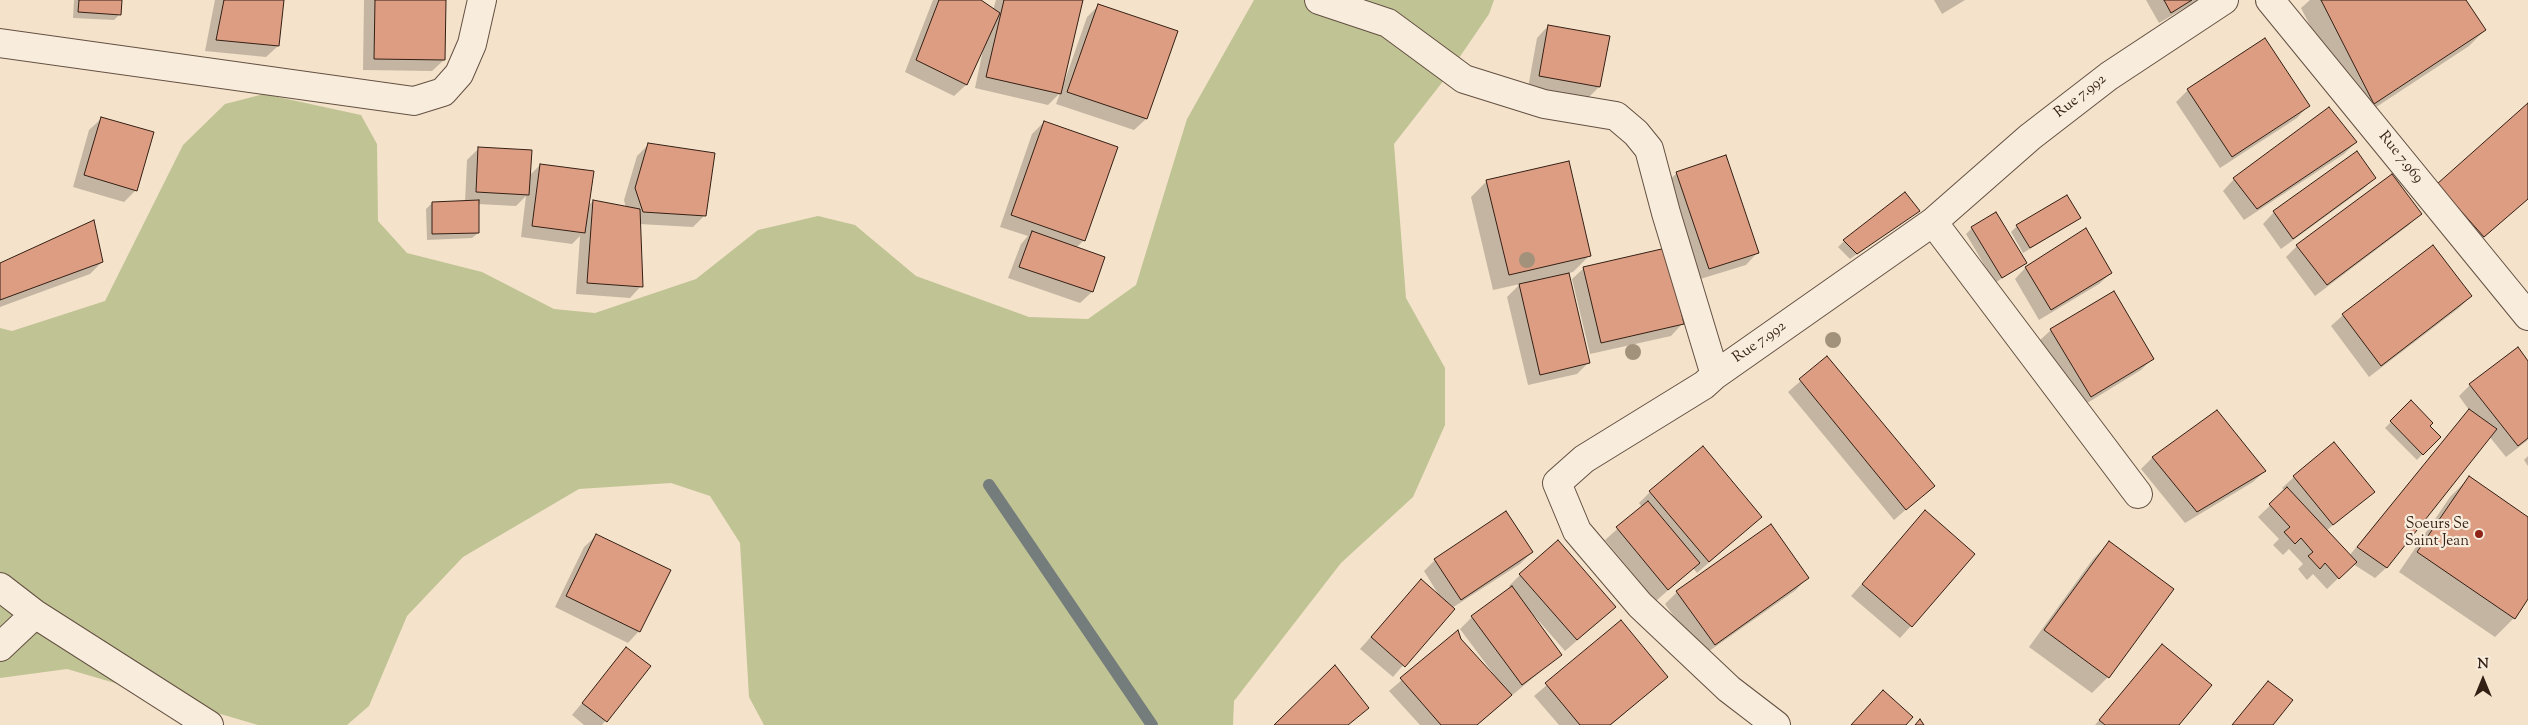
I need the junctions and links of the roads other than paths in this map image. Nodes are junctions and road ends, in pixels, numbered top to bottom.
1 (482, 0) edge
2 (1319, 0) edge
3 (2224, 0) edge
4 (2270, 0) edge
5 (0, 43) edge
6 (1933, 222) junction
7 (2528, 316) edge
8 (1715, 375) junction
9 (2138, 494) dead end
10 (0, 587) edge
11 (36, 614) junction
12 (0, 647) edge
13 (209, 725) edge
14 (1776, 725) edge

1 - 5 street
2 - 8 street
3 - 6 street, Rue 7.992
4 - 7 street, Rue 7.969
6 - 8 street, Rue 7.992
6 - 9 street
8 - 14 street, Rue 7.992
10 - 11 street
11 - 12 street
11 - 13 street

